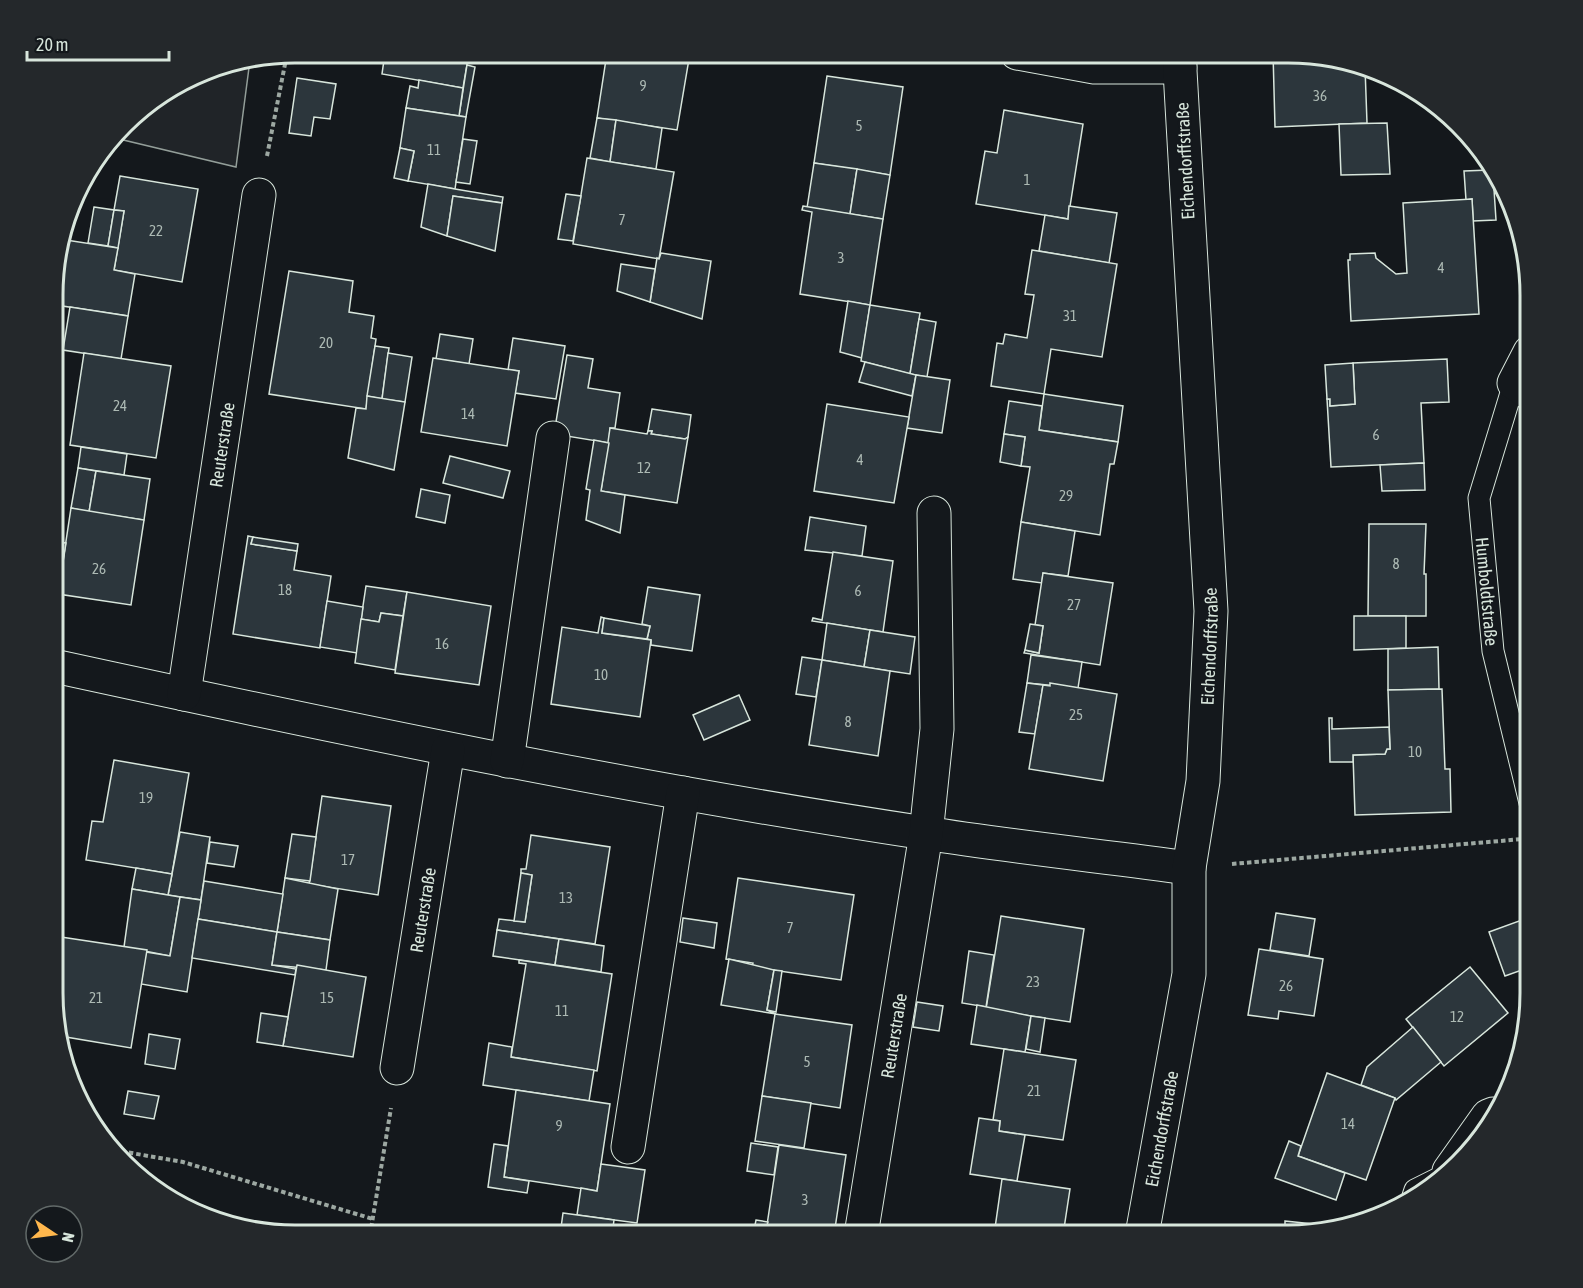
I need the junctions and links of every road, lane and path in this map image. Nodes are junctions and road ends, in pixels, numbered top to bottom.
1 (285, 63) edge
2 (1072, 63) edge
3 (1143, 63) edge
4 (1180, 63) edge
5 (259, 195) joint
6 (1520, 393) edge
7 (553, 438) dead end
8 (934, 513) dead end
9 (63, 668) edge
10 (184, 694) junction
11 (448, 750) junction
12 (507, 760) junction
13 (1520, 762) edge
14 (683, 793) junction
15 (926, 834) junction
16 (1520, 839) edge
17 (1189, 868) junction
18 (397, 1068) joint
19 (628, 1147) dead end
20 (127, 1152) edge
21 (373, 1219) junction
22 (372, 1225) edge
23 (863, 1225) edge
24 (1144, 1225) edge

1 - 5 path
2 - 3 street
4 - 17 street, Eichendorffstraße
5 - 10 street, Reuterstraße
6 - 13 lane, Humboldtstraße
7 - 12 street
8 - 15 street, Reuterstraße
9 - 10 street
10 - 11 street
11 - 12 street
11 - 18 street, Reuterstraße
12 - 14 street
14 - 15 street
14 - 19 street
15 - 17 street
15 - 23 street, Reuterstraße
16 - 17 path
17 - 24 street, Eichendorffstraße
18 - 21 path
20 - 21 path
21 - 22 path

